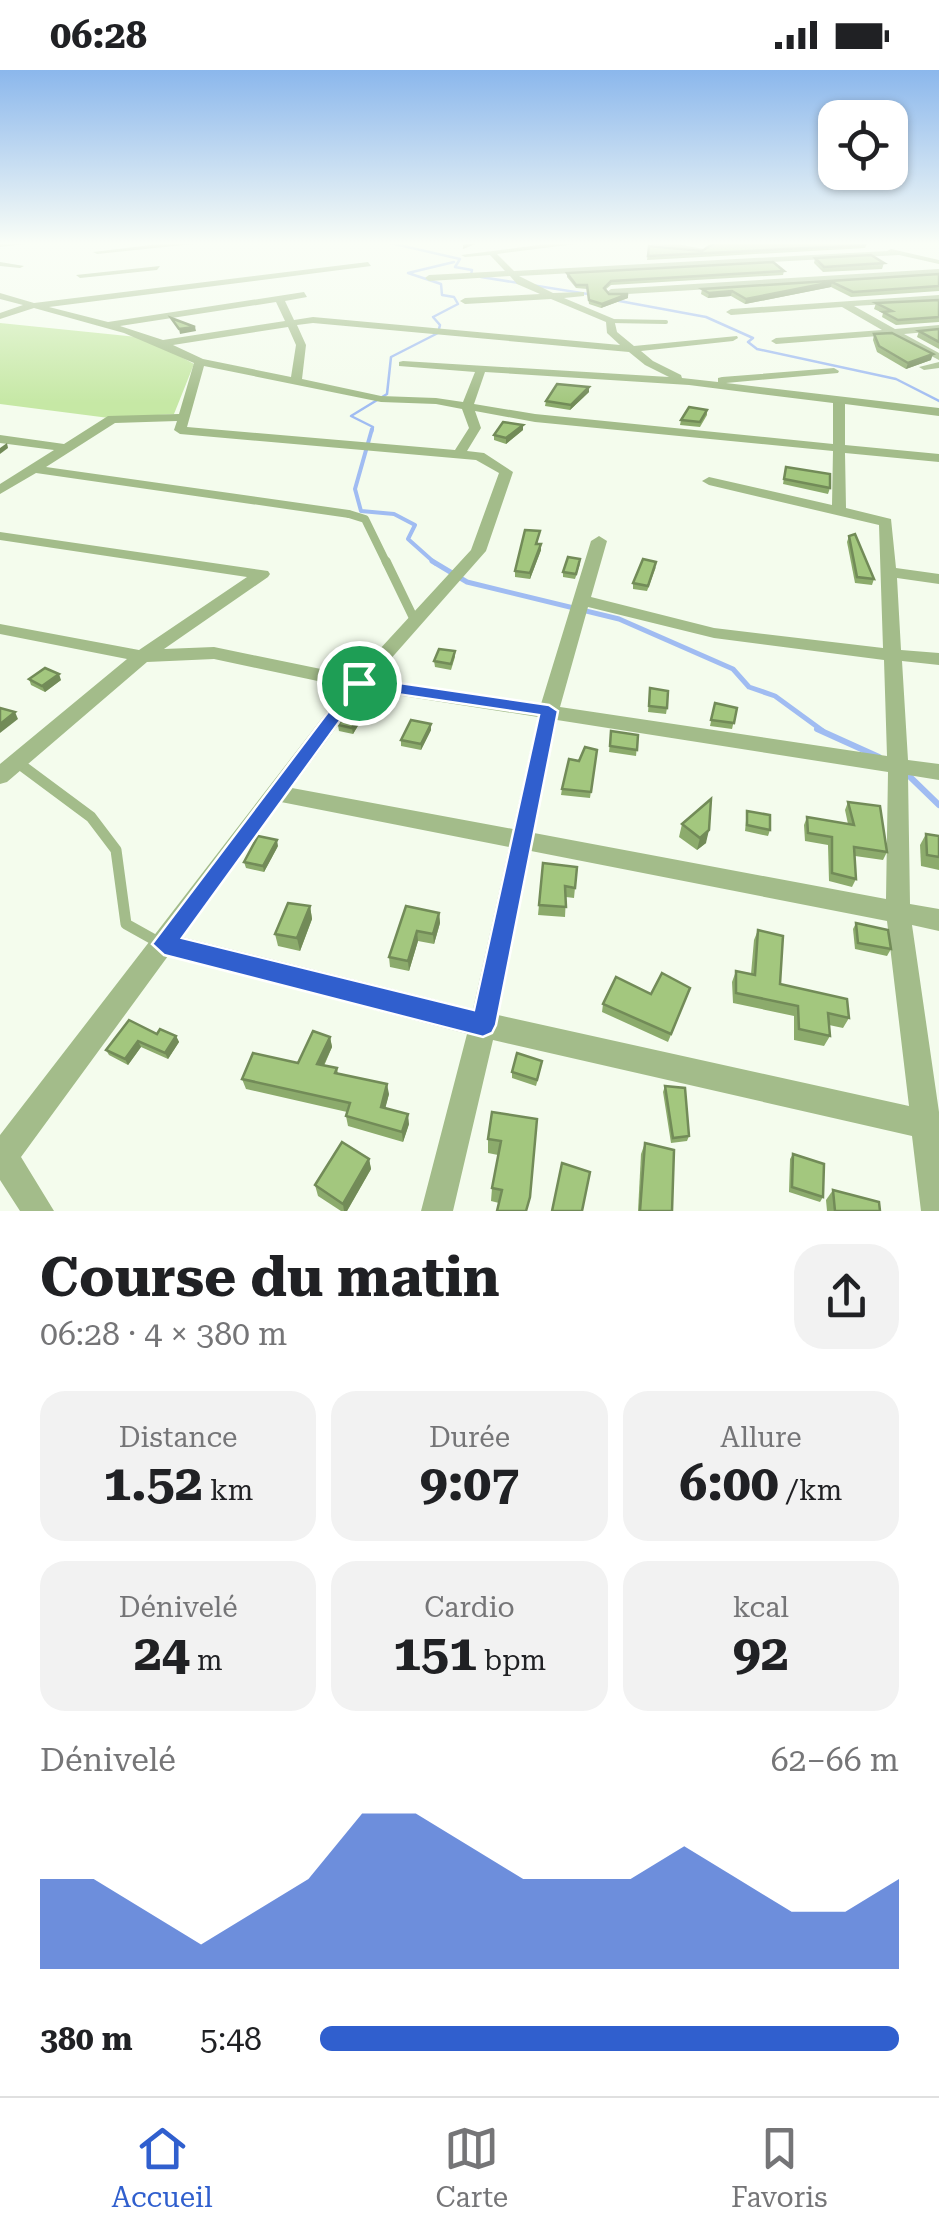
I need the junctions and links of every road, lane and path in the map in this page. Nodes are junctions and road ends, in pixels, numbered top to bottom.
1 (0, 296) edge
2 (101, 296) edge
3 (164, 296) edge
4 (294, 296) edge
5 (545, 296) edge
6 (549, 296) edge
7 (682, 296) edge
8 (831, 296) edge
9 (279, 298) junction
10 (939, 298) edge
11 (465, 301) dead end
12 (690, 302) dead end
13 (844, 304) junction
14 (31, 306) junction
15 (171, 312) junction
16 (730, 312) dead end
17 (0, 316) edge
18 (611, 321) junction
19 (666, 322) dead end
20 (292, 323) junction
21 (111, 324) junction
22 (939, 328) edge
23 (892, 332) junction
24 (733, 338) dead end
25 (776, 341) dead end
26 (165, 342) junction
27 (634, 348) junction
28 (939, 357) edge
29 (200, 362) junction
30 (404, 364) dead end
31 (939, 365) edge
32 (924, 367) edge
33 (481, 370) junction
34 (834, 370) dead end
35 (296, 382) junction
36 (690, 382) junction
37 (839, 403) junction
38 (468, 406) junction
39 (939, 412) edge
40 (184, 417) junction
41 (0, 439) edge
42 (841, 447) junction
43 (68, 448) junction
44 (459, 454) junction
45 (939, 458) edge
46 (34, 468) junction
47 (710, 480) dead end
48 (0, 490) edge
49 (840, 511) junction
50 (349, 514) joint
51 (0, 536) edge
52 (599, 541) dead end
53 (888, 572) junction
54 (939, 578) edge
55 (580, 606) junction
56 (415, 621) junction
57 (0, 629) edge
58 (891, 654) junction
59 (142, 656) junction
60 (939, 659) edge
61 (359, 683) junction
62 (549, 711) junction
63 (9, 760) edge
64 (898, 766) junction
65 (939, 772) edge
66 (0, 776) edge
67 (276, 793) junction
68 (521, 838) junction
69 (898, 912) junction
70 (939, 920) edge
71 (164, 944) junction
72 (483, 1025) junction
73 (932, 1126) edge
74 (2, 1154) edge
75 (38, 1211) edge
76 (437, 1211) edge
77 (936, 1211) edge

1 - 14 street
2 - 14 street
3 - 15 street
4 - 9 street
5 - 11 street
6 - 18 street
7 - 12 street
8 - 13 street
9 - 15 street
9 - 20 street
10 - 13 street
13 - 16 street
13 - 23 street
14 - 17 street
14 - 21 street
15 - 21 street
18 - 19 lane
18 - 27 street
20 - 26 street
20 - 27 street
20 - 35 street
21 - 26 street
22 - 23 street
23 - 25 street
23 - 28 street
24 - 27 street
26 - 29 street
27 - 36 street
29 - 35 street
29 - 40 street
30 - 33 street
31 - 32 street
33 - 36 street
33 - 38 street
34 - 36 street
35 - 38 street
36 - 37 street
37 - 39 street
37 - 42 street
38 - 42 street
38 - 44 street
40 - 43 street
40 - 44 street
41 - 43 street
42 - 45 street
42 - 49 street
43 - 46 street
44 - 56 street
46 - 48 street
46 - 50 street
47 - 49 street
49 - 53 street
50 - 56 lane
51 - 59 street
52 - 55 street
53 - 54 street
53 - 58 street
55 - 58 street
55 - 62 street
56 - 61 street
57 - 59 street
58 - 60 street
58 - 64 street
59 - 61 street
59 - 63 street
61 - 62 street
61 - 67 street
62 - 64 street
62 - 68 street
63 - 66 street
63 - 71 lane
64 - 65 street
64 - 69 street
67 - 68 street
67 - 71 street
68 - 69 street
68 - 72 street
69 - 70 street
69 - 73 street
71 - 72 street
71 - 74 street
72 - 73 street
72 - 76 street
73 - 77 street
74 - 75 street

